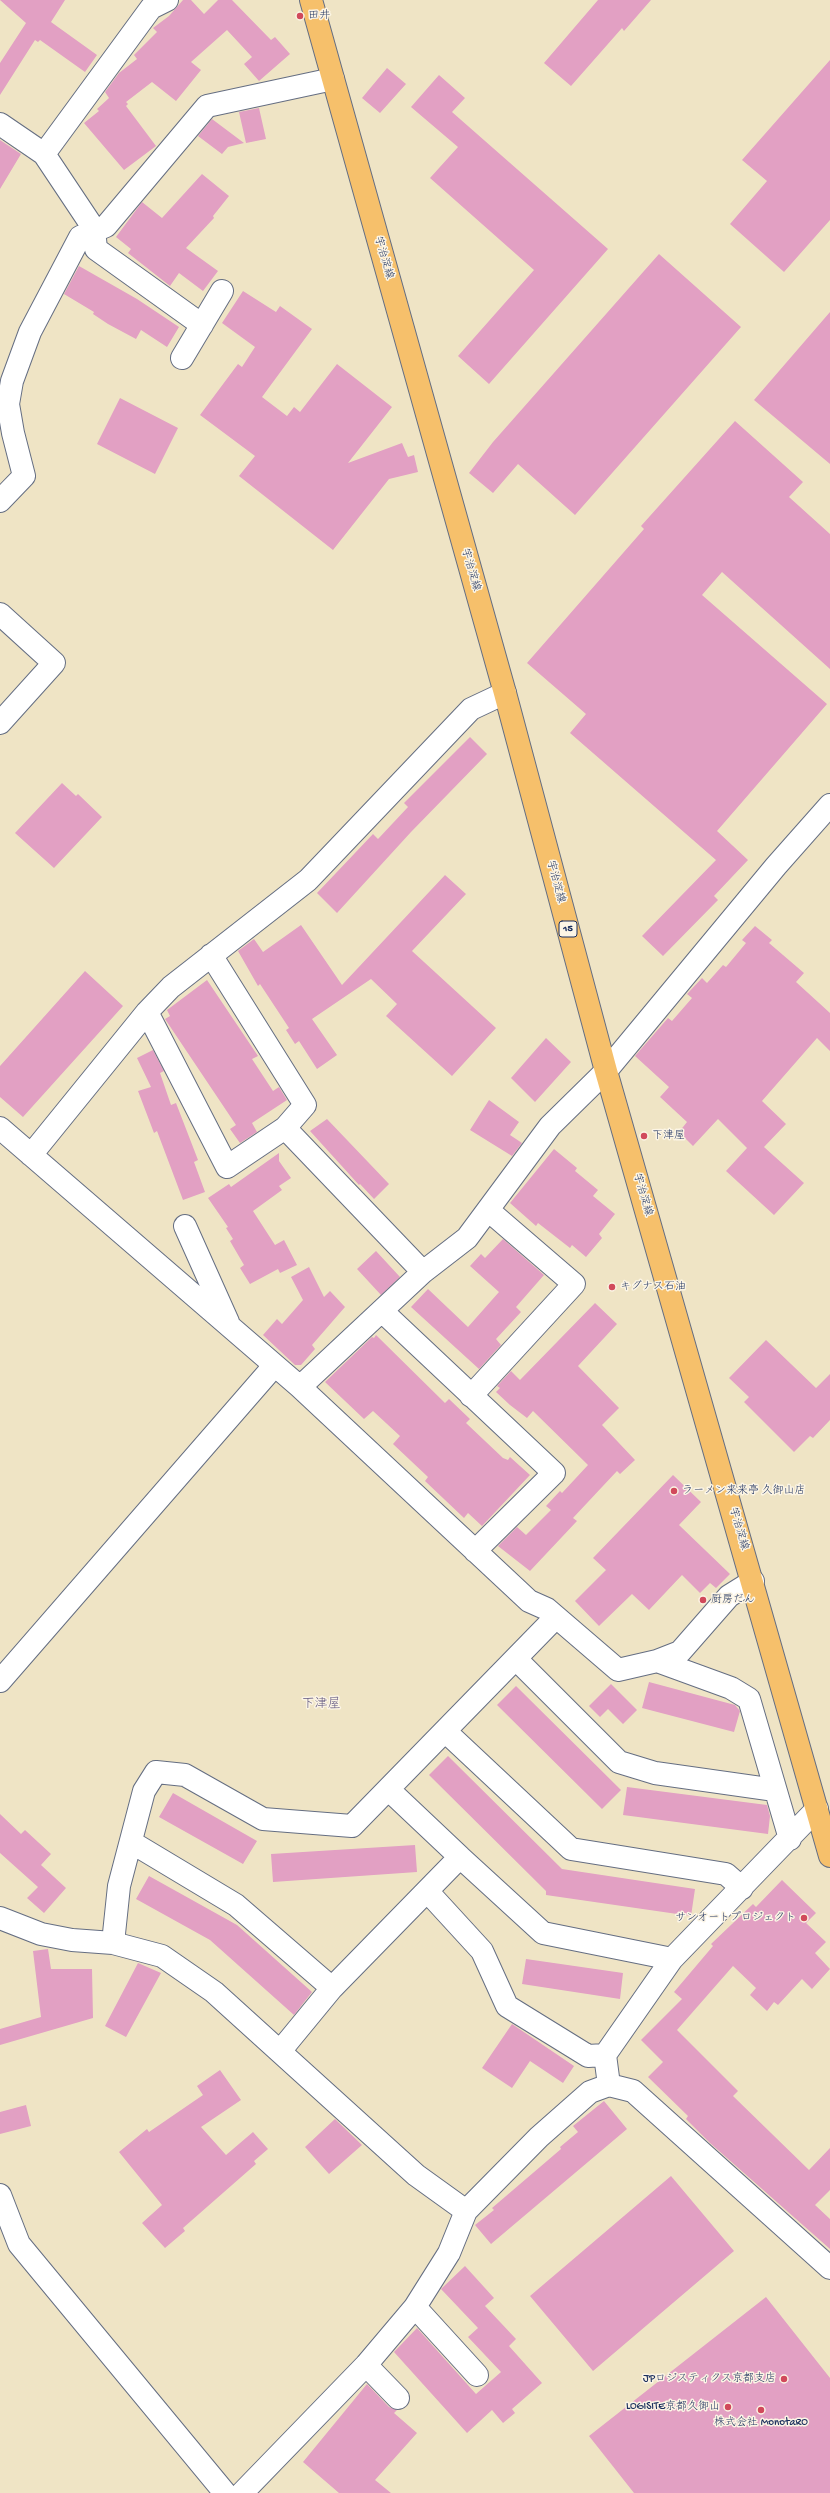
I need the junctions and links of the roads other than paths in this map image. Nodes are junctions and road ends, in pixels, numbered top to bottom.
1 (167, 0) edge
2 (311, 0) edge
3 (333, 79) junction
4 (0, 124) edge
5 (44, 154) junction
6 (94, 229) junction
7 (222, 290) dead end
8 (202, 325) junction
9 (182, 358) dead end
10 (0, 501) edge
11 (0, 614) edge
12 (505, 693) junction
13 (0, 723) edge
14 (830, 805) edge
15 (211, 955) junction
16 (147, 1012) junction
17 (606, 1072) junction
18 (0, 1128) edge
19 (285, 1128) junction
20 (31, 1155) junction
21 (488, 1210) junction
22 (186, 1226) dead end
23 (423, 1272) junction
24 (383, 1312) junction
25 (230, 1326) junction
26 (274, 1366) junction
27 (300, 1387) junction
28 (471, 1396) junction
29 (475, 1551) junction
30 (753, 1581) junction
31 (556, 1616) junction
32 (516, 1659) junction
33 (657, 1661) junction
34 (0, 1681) edge
35 (445, 1731) junction
36 (388, 1789) junction
37 (775, 1790) junction
38 (817, 1809) junction
39 (790, 1839) junction
40 (131, 1842) junction
41 (830, 1856) edge
42 (460, 1857) junction
43 (742, 1888) junction
44 (427, 1891) junction
45 (0, 1918) edge
46 (113, 1943) junction
47 (672, 1959) junction
48 (332, 1988) junction
49 (281, 2050) junction
50 (605, 2055) junction
51 (609, 2085) junction
52 (0, 2195) edge
53 (466, 2211) junction
54 (830, 2268) edge
55 (415, 2307) junction
56 (366, 2365) junction
57 (477, 2375) dead end
58 (398, 2398) dead end
59 (225, 2493) edge
60 (242, 2493) edge

1 - 5 street
2 - 3 main road, 宇治淀線 / 15
3 - 6 street
3 - 12 main road, 宇治淀線 / 15
4 - 5 street
5 - 6 street
6 - 8 street
6 - 10 street
7 - 8 street
8 - 9 street
11 - 13 street
12 - 15 street
12 - 17 main road, 宇治淀線 / 15
14 - 17 street
15 - 16 street
15 - 19 street
16 - 19 street
16 - 20 street
17 - 21 street
17 - 30 main road, 宇治淀線 / 15
18 - 20 street
19 - 23 street
20 - 25 street
21 - 23 street
21 - 28 street
22 - 25 street
23 - 24 street
24 - 27 street
24 - 28 street
25 - 26 street
26 - 27 street
26 - 34 street
27 - 29 street
28 - 29 street
29 - 31 street
30 - 33 street
30 - 38 main road, 宇治淀線 / 15
31 - 32 street
31 - 33 street
32 - 35 street
32 - 37 street
33 - 37 street
35 - 36 street
35 - 43 street
36 - 40 street
36 - 42 street
37 - 39 street
38 - 39 street
38 - 41 main road, 宇治淀線 / 15
39 - 43 street
40 - 46 street
40 - 48 street
42 - 44 street
42 - 47 street
43 - 47 street
44 - 48 street
44 - 50 street
45 - 46 street
46 - 49 street
47 - 50 street
48 - 49 street
49 - 53 street
50 - 51 street
51 - 53 street
51 - 54 street
52 - 59 street
53 - 55 street
55 - 56 street
55 - 57 street
56 - 58 street
56 - 60 street

